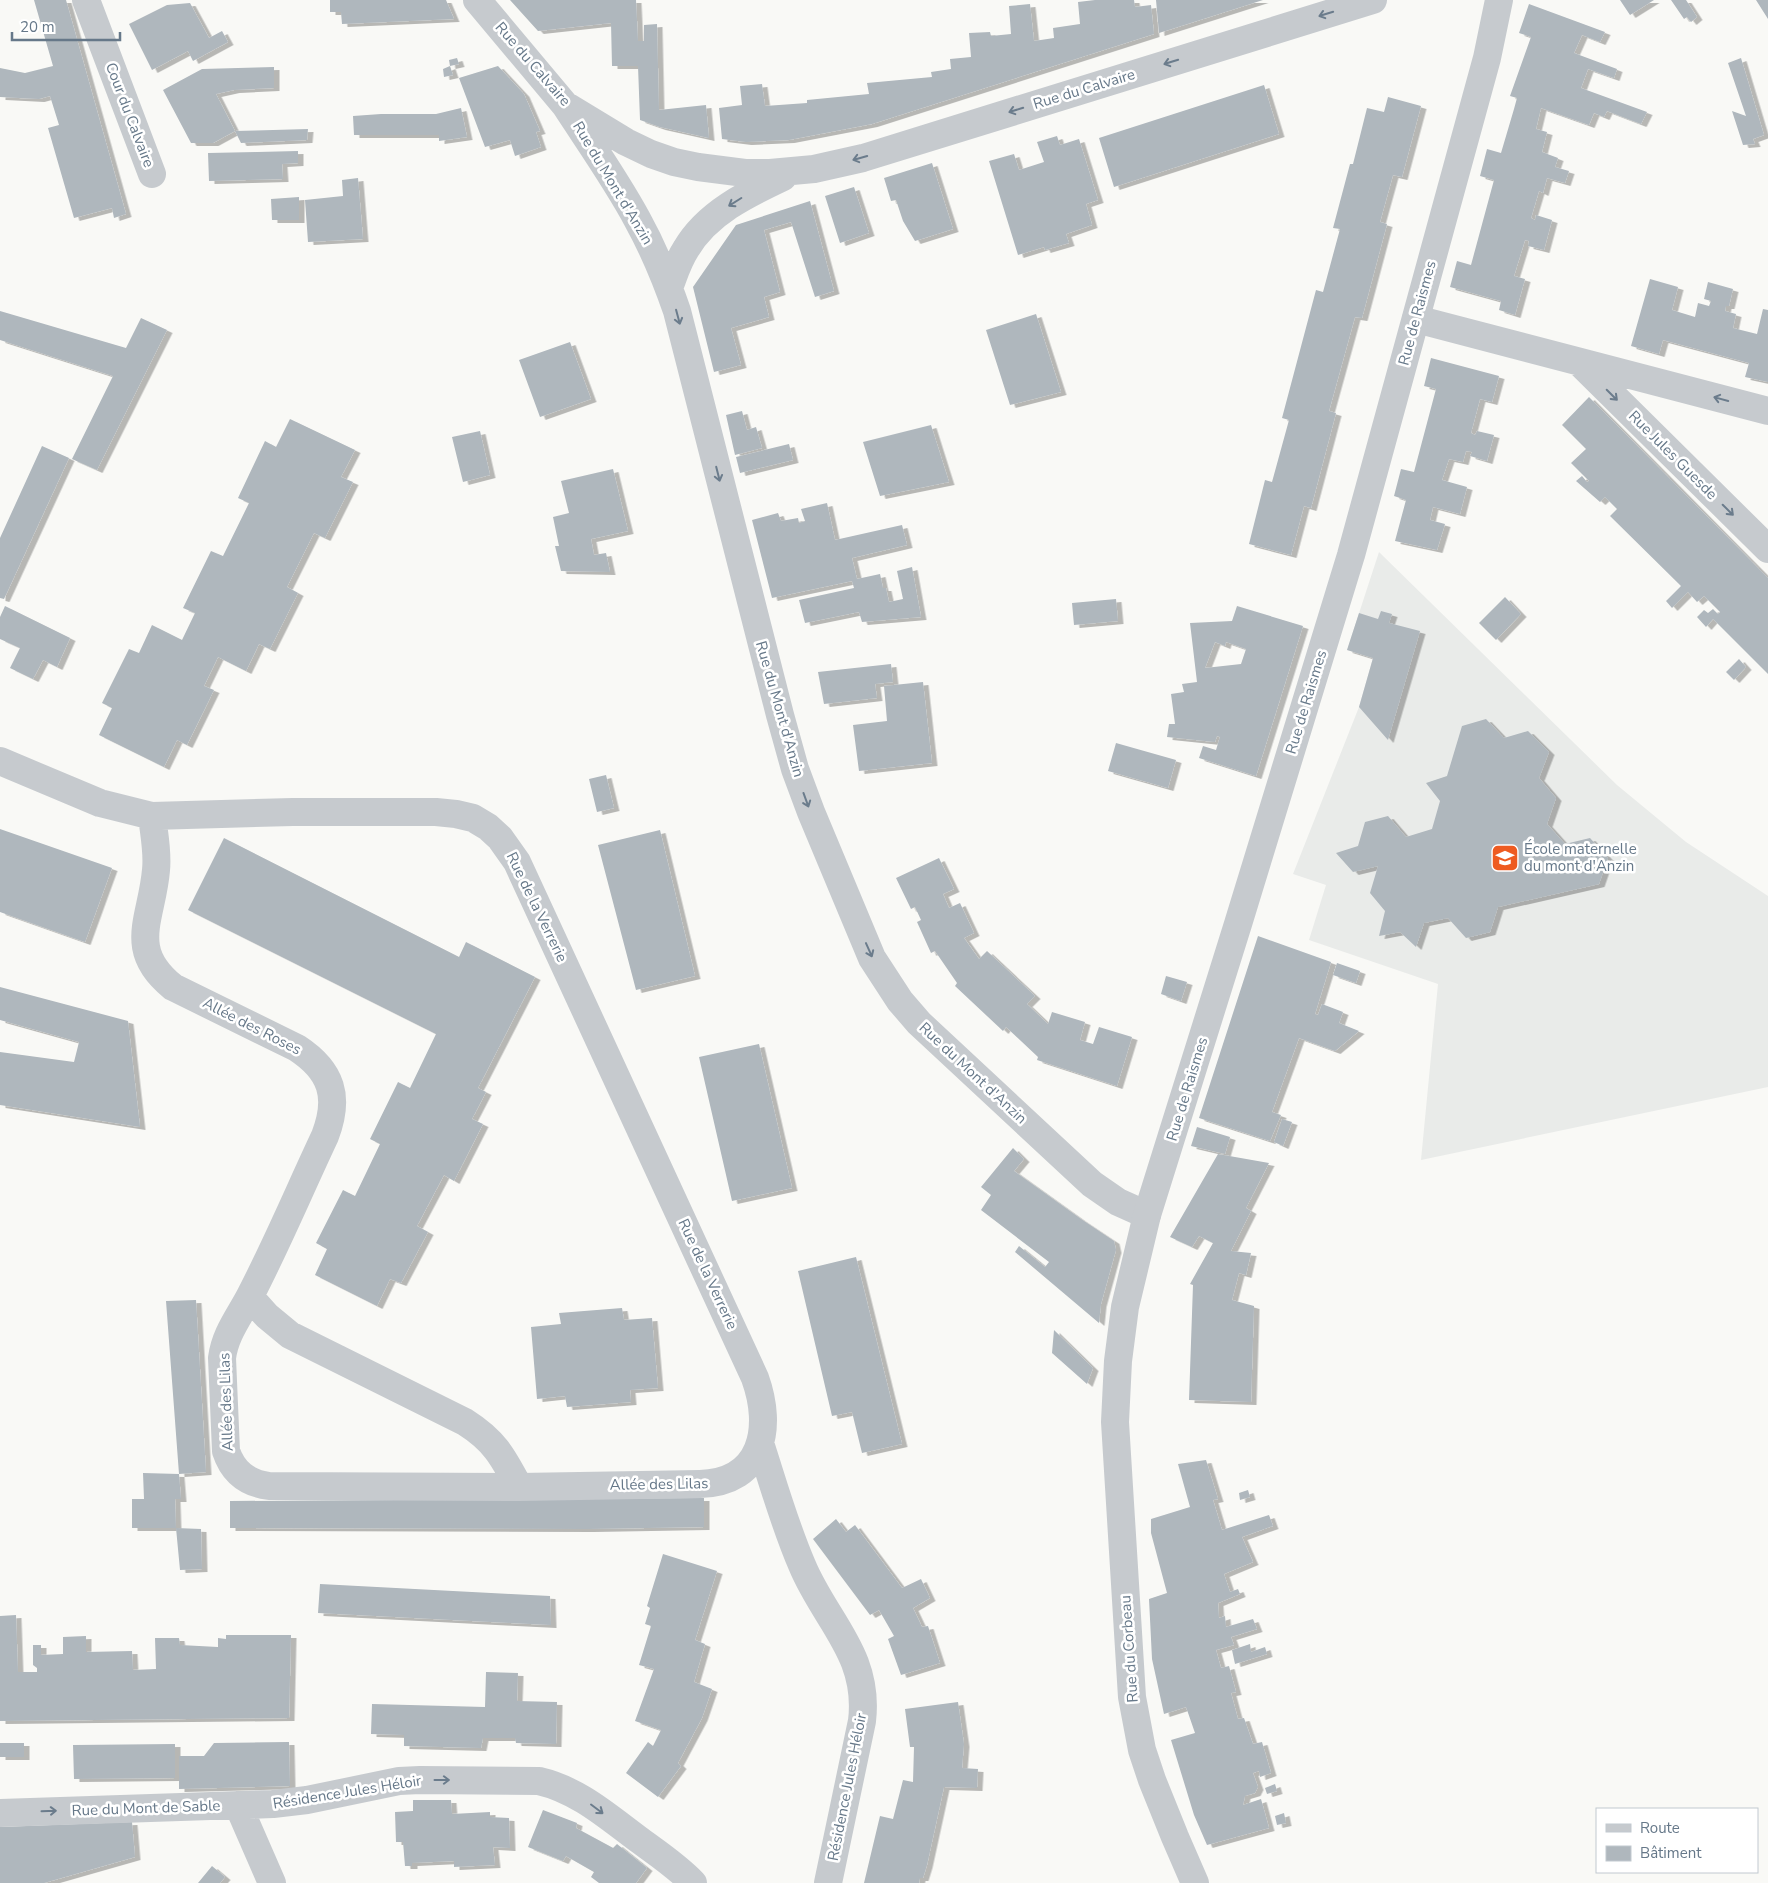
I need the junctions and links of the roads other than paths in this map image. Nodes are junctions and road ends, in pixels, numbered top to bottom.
1 (86, 0) edge
2 (477, 0) edge
3 (1373, 0) edge
4 (1499, 0) edge
5 (565, 105) junction
6 (794, 172) junction
7 (152, 174) dead end
8 (669, 288) junction
9 (1416, 319) junction
10 (1578, 361) junction
11 (1768, 412) edge
12 (1768, 549) edge
13 (0, 761) edge
14 (152, 816) junction
15 (1147, 1215) junction
16 (250, 1296) junction
17 (1115, 1403) joint
18 (762, 1433) junction
19 (520, 1487) junction
20 (238, 1805) junction
21 (0, 1813) edge
22 (272, 1883) edge
23 (692, 1883) edge
24 (828, 1883) edge
25 (1195, 1883) edge

1 - 7 street, Cour du Calvaire
2 - 5 street, Rue du Calvaire
3 -> 6 street, Rue du Calvaire
4 - 9 street, Rue de Raismes
5 - 6 street, Rue du Calvaire
5 - 8 street, Rue du Mont d'Anzin
6 -> 8 street, Rue du Calvaire
8 -> 15 street, Rue du Mont d'Anzin
9 - 10 street
9 - 15 street, Rue de Raismes
11 -> 10 street
10 -> 12 street, Rue Jules Guesde
13 - 14 street, Rue de la Verrerie
14 - 16 street, Allée des Roses
14 - 18 street, Rue de la Verrerie
15 - 17 street, Rue de Raismes
16 - 19 street
16 - 19 street, Allée des Lilas
17 - 25 street, Rue du Corbeau
18 - 19 street, Allée des Lilas
18 - 24 street, Résidence Jules Héloir
21 -> 20 street, Rue du Mont de Sable
20 - 22 street, Rue du Mont de Sable
20 -> 23 street, Résidence Jules Héloir

